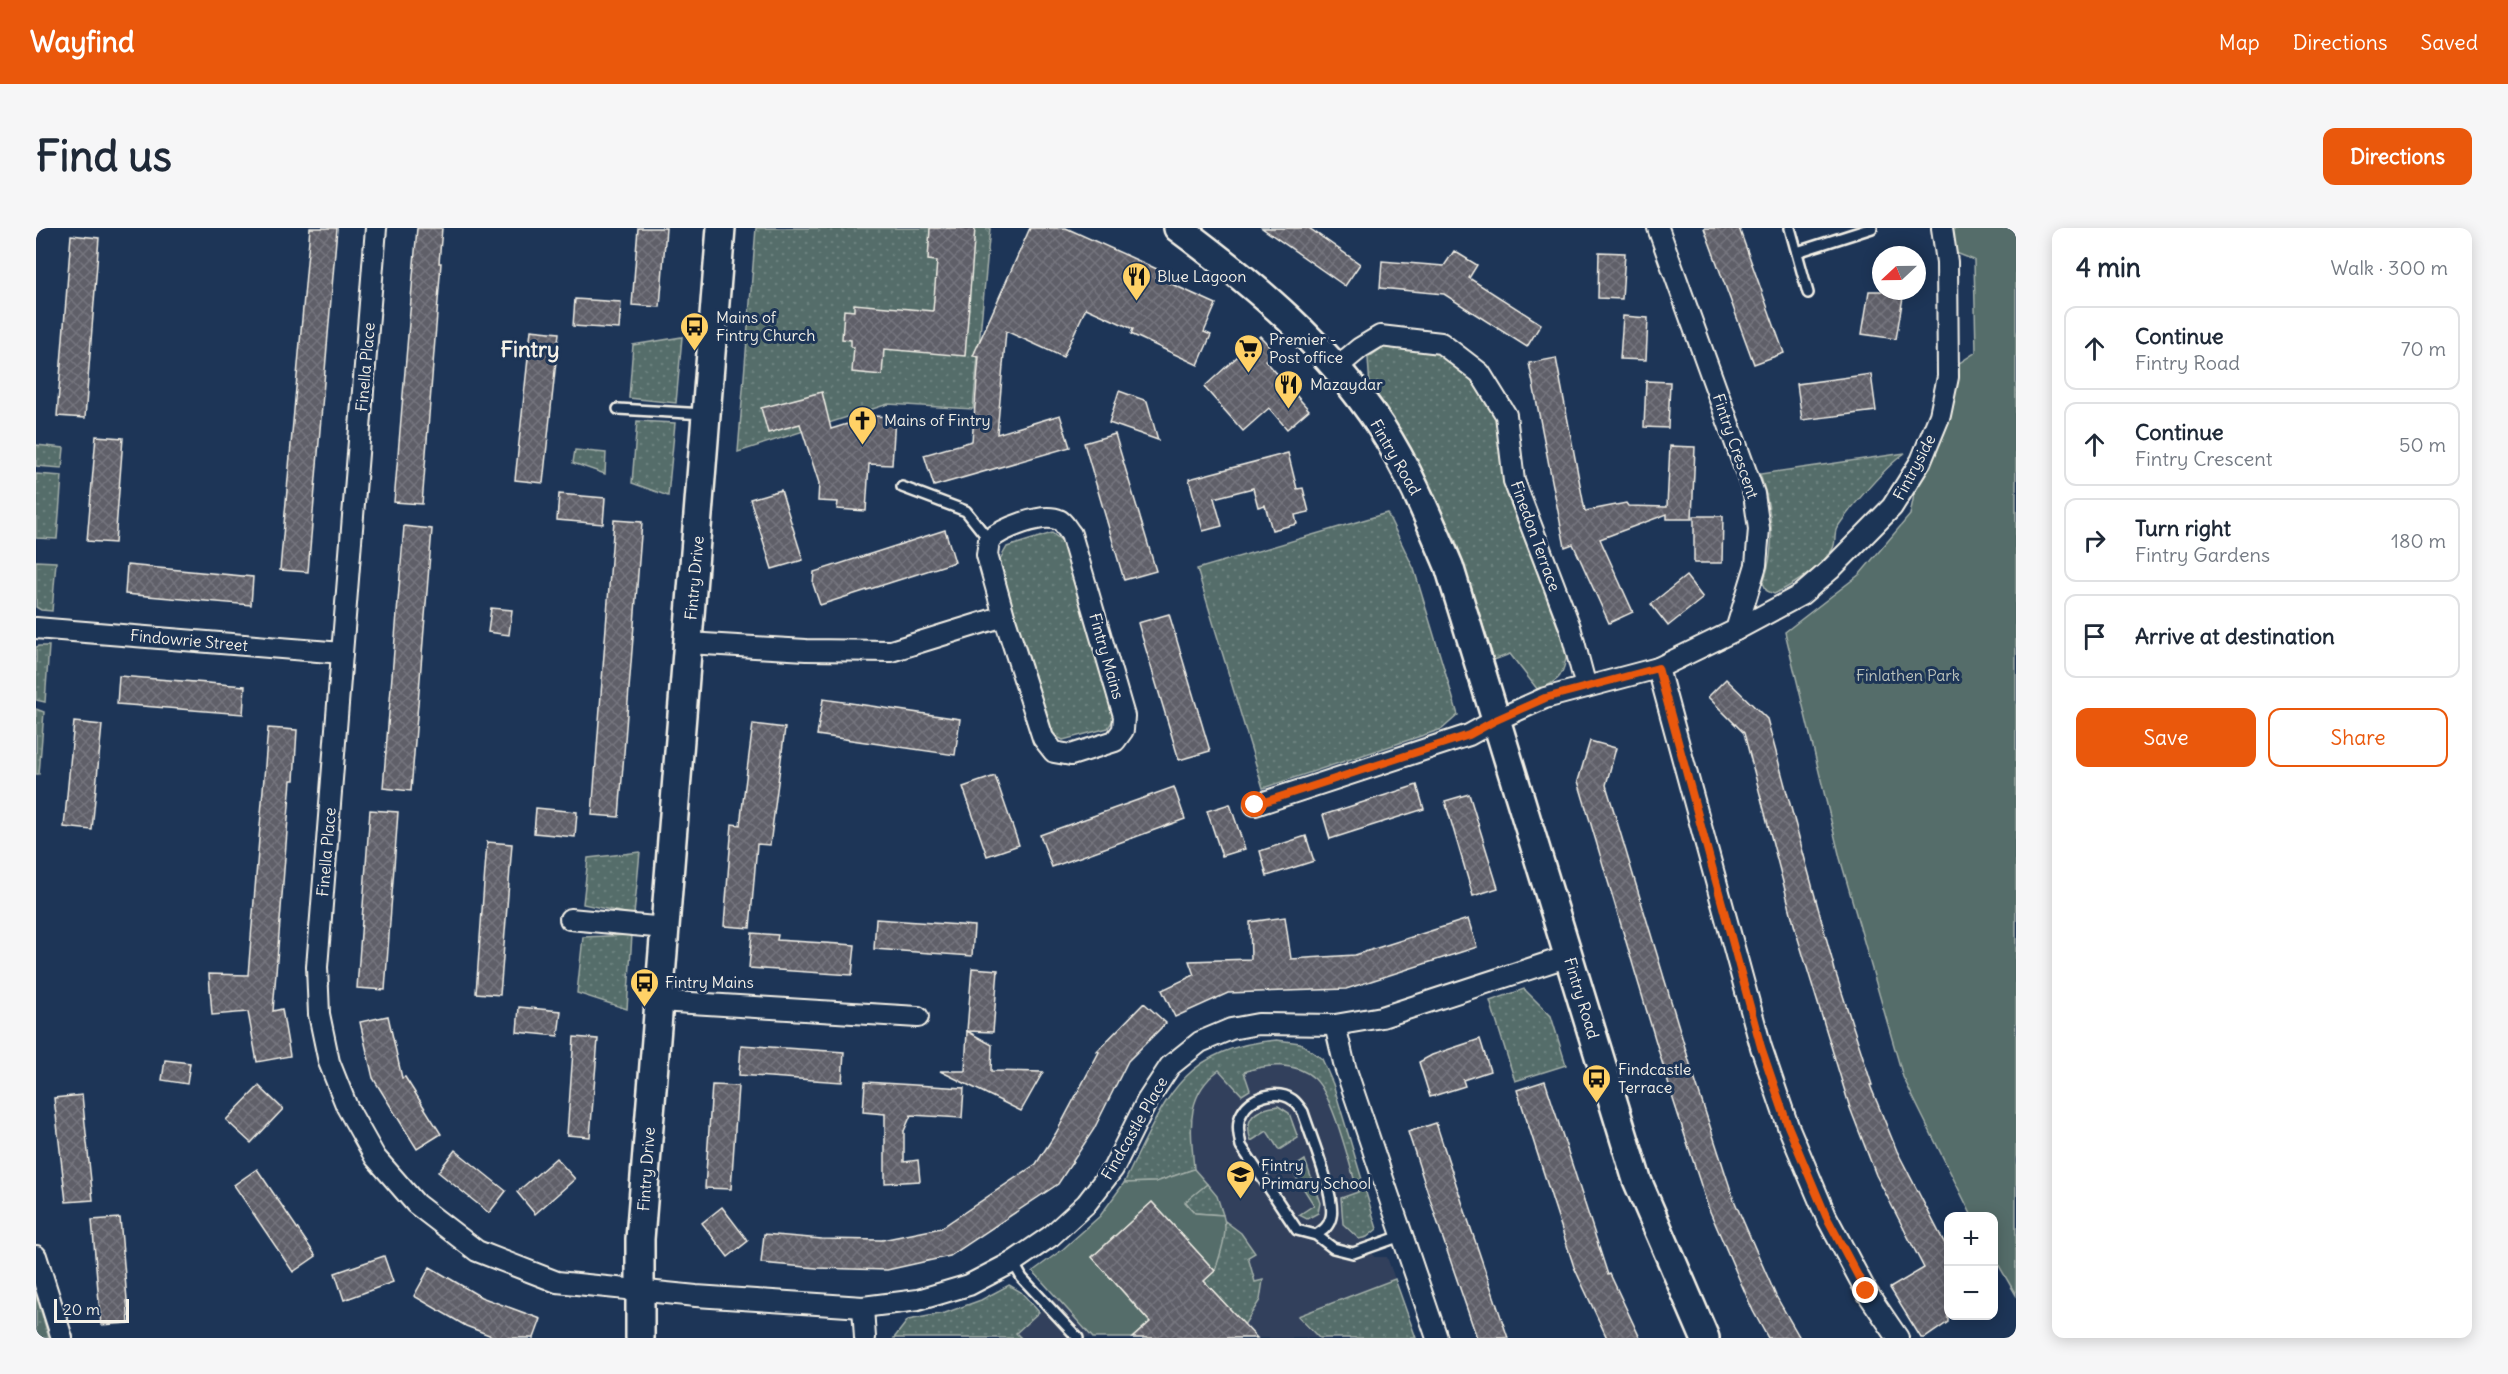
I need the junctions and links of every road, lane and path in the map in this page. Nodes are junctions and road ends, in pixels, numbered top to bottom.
1 (376, 228) edge
2 (721, 228) edge
3 (1178, 228) edge
4 (1658, 228) edge
5 (1790, 228) edge
6 (1872, 228) edge
7 (1942, 228) edge
8 (1797, 252) junction
9 (1808, 293) dead end
10 (1337, 367) junction
11 (618, 409) dead end
12 (707, 414) junction
13 (902, 487) dead end
14 (989, 540) junction
15 (1005, 616) junction
16 (36, 628) edge
17 (1736, 630) junction
18 (688, 643) junction
19 (342, 653) junction
20 (1658, 668) junction
21 (1586, 687) junction
22 (1496, 720) junction
23 (1255, 805) dead end
24 (570, 919) dead end
25 (665, 928) junction
26 (1569, 956) junction
27 (659, 1001) junction
28 (918, 1017) dead end
29 (1335, 1025) junction
30 (1316, 1235) junction
31 (1401, 1236) junction
32 (36, 1256) edge
33 (1013, 1262) junction
34 (640, 1290) junction
35 (862, 1307) junction
36 (62, 1338) edge
37 (640, 1338) edge
38 (865, 1338) edge
39 (1078, 1338) edge
40 (1437, 1338) edge
41 (1705, 1338) edge
42 (1898, 1338) edge

1 - 19 street, Finella Place
2 - 12 street, Fintry Drive
3 - 10 street, Fintry Road
4 - 17 street, Fintry Crescent
5 - 8 lane
6 - 8 lane
7 - 17 street, Fintryside
8 - 9 lane
10 - 21 street, Finedon Terrace
10 - 22 street, Fintry Road
11 - 12 lane
12 - 18 street, Fintry Drive
13 - 14 lane
14 - 15 street, Fintry Mains
14 - 15 street, Fintry Mains
15 - 18 street
16 - 19 street, Findowrie Street
17 - 20 street
18 - 25 street, Fintry Drive
19 - 34 street, Finella Place
20 - 21 street
20 - 42 street
21 - 22 street
22 - 23 street
22 - 26 street, Fintry Road
24 - 25 street
25 - 27 street, Fintry Drive
26 - 29 street, Findcastle Place
26 - 41 street, Fintry Road
27 - 28 street
27 - 34 street, Fintry Drive
29 - 31 street
29 - 33 street, Findcastle Place
30 - 30 lane
30 - 31 lane
31 - 40 street
32 - 36 street
33 - 35 street, Findcastle Place
33 - 39 lane
34 - 35 street, Findcastle Place
34 - 37 street, Fintry Drive
35 - 38 street

